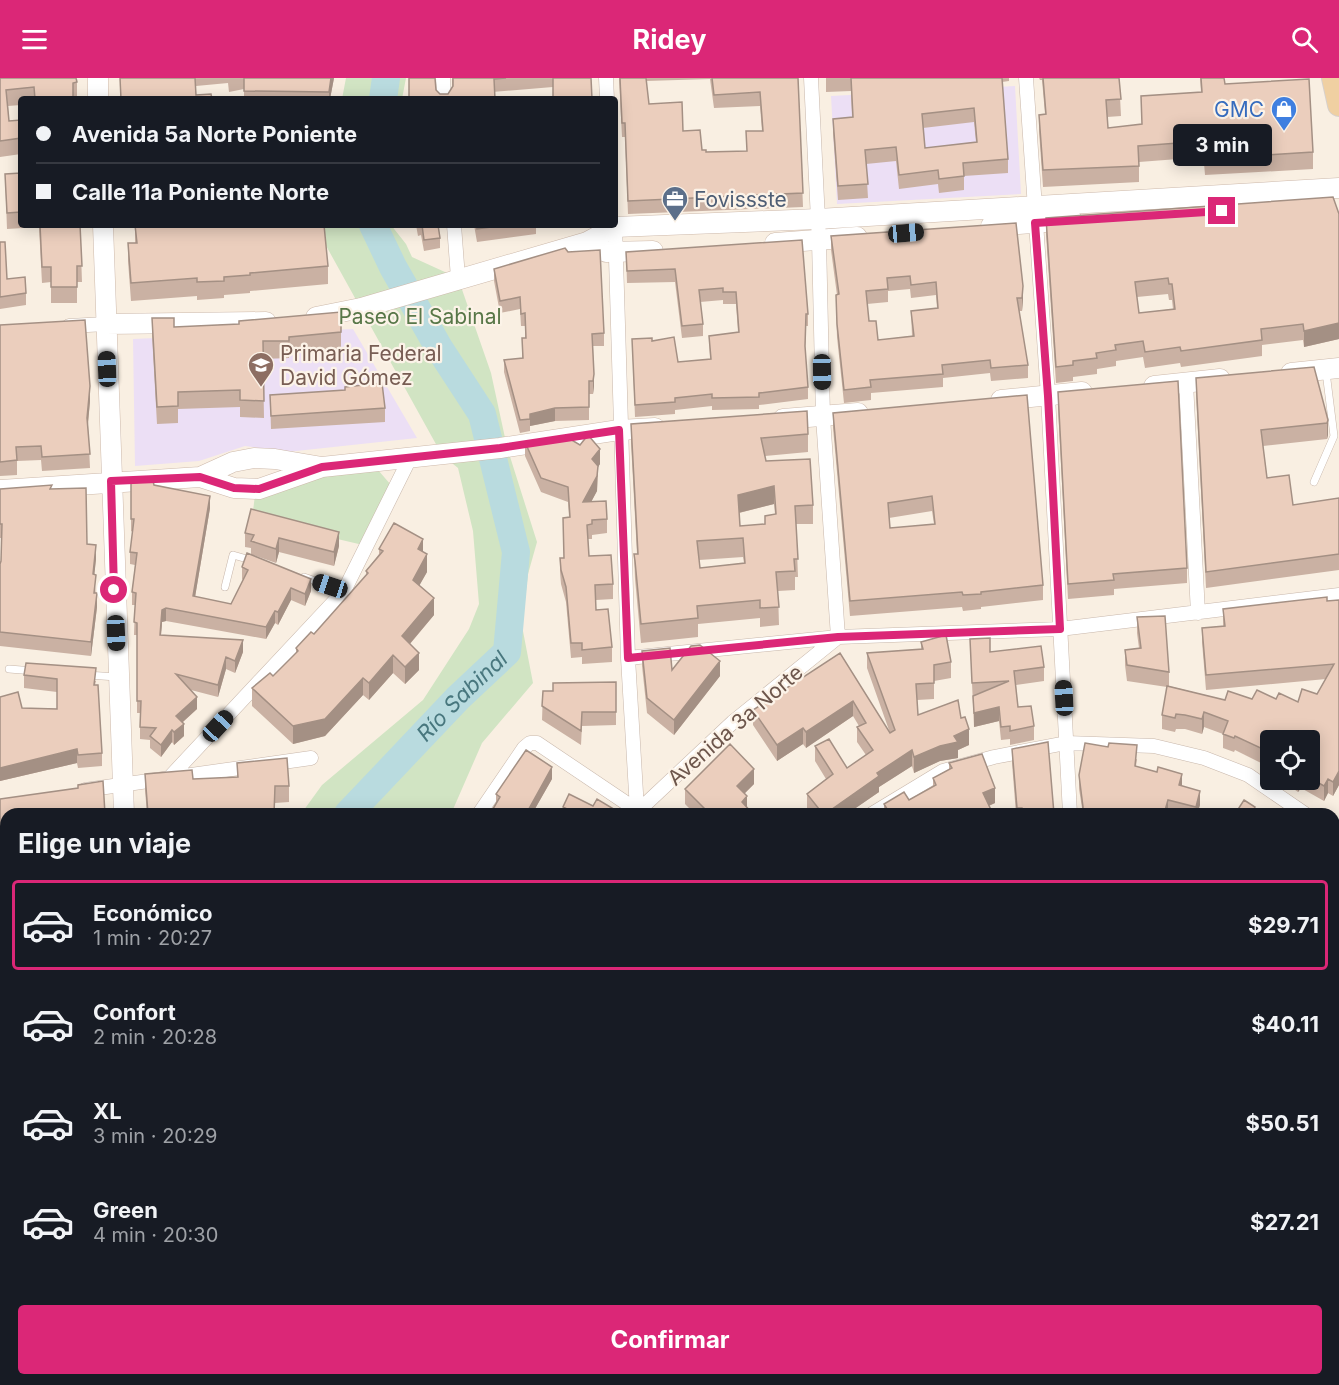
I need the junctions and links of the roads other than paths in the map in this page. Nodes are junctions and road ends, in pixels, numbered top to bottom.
1 (98, 78) edge
2 (443, 78) edge
3 (606, 78) edge
4 (811, 78) edge
5 (1026, 78) edge
6 (1333, 78) edge
7 (98, 96) edge
8 (444, 96) edge
9 (607, 96) edge
10 (1339, 105) edge
11 (1339, 188) edge
12 (1268, 199) junction
13 (1339, 201) edge
14 (1034, 214) junction
15 (818, 219) junction
16 (618, 226) edge
17 (103, 228) edge
18 (454, 228) edge
19 (612, 228) edge
20 (615, 228) edge
21 (910, 233) edge
22 (876, 236) edge
23 (819, 240) junction
24 (587, 242) junction
25 (760, 244) edge
26 (676, 249) edge
27 (617, 253) junction
28 (458, 278) junction
29 (106, 324) junction
30 (59, 326) edge
31 (1332, 369) edge
32 (1268, 375) edge
33 (1244, 377) edge
34 (1186, 383) junction
35 (1140, 387) edge
36 (1106, 390) edge
37 (1048, 396) junction
38 (977, 402) edge
39 (882, 411) edge
40 (823, 417) junction
41 (766, 420) edge
42 (676, 426) edge
43 (619, 430) junction
44 (410, 458) junction
45 (322, 467) junction
46 (200, 477) junction
47 (111, 481) junction
48 (1314, 482) dead end
49 (0, 490) edge
50 (266, 565) edge
51 (298, 575) edge
52 (225, 587) dead end
53 (344, 591) junction
54 (1339, 594) edge
55 (1198, 613) junction
56 (1060, 629) junction
57 (838, 637) junction
58 (628, 658) junction
59 (9, 669) dead end
60 (42, 671) edge
61 (75, 674) edge
62 (117, 677) junction
63 (1066, 743) junction
64 (311, 758) dead end
65 (171, 776) junction
66 (121, 783) junction
67 (66, 793) edge
68 (123, 808) edge
69 (483, 808) edge
70 (631, 808) edge
71 (638, 808) edge
72 (643, 808) edge
73 (881, 808) edge
74 (1070, 808) edge
75 (1296, 808) edge

1 - 7 main road
2 - 8 street
3 - 9 street
4 - 15 street
5 - 14 street
6 - 10 main road
11 - 12 main road
12 - 13 main road
12 - 14 main road
14 - 15 main road
14 - 21 main road
14 - 37 street
15 - 16 main road
15 - 23 street
17 - 29 main road
18 - 28 street
19 - 24 main road
20 - 27 street
22 - 23 main road
23 - 25 main road
23 - 40 street
24 - 27 main road
24 - 28 main road
26 - 27 main road
27 - 43 street
28 - 29 main road
29 - 30 street
29 - 47 main road
31 - 32 main road
31 - 48 lane
33 - 34 main road
34 - 35 main road
34 - 55 street
36 - 37 main road
37 - 38 main road
37 - 56 street
39 - 40 main road
40 - 41 main road
40 - 57 street
42 - 43 main road
43 - 44 main road
43 - 58 street
44 - 45 main road
44 - 53 street
45 - 46 main road
45 - 46 main road
46 - 47 main road
47 - 49 main road
47 - 62 main road
50 - 52 lane
51 - 53 lane
53 - 65 street
54 - 55 street
55 - 56 street
56 - 57 street
56 - 63 street
57 - 58 street
57 - 72 street, Avenida 3a Norte
58 - 71 street
59 - 60 lane
61 - 62 lane
62 - 66 main road
63 - 73 street
63 - 74 street
63 - 75 street
64 - 65 street
65 - 66 street
66 - 67 street
66 - 68 main road
69 - 70 street

